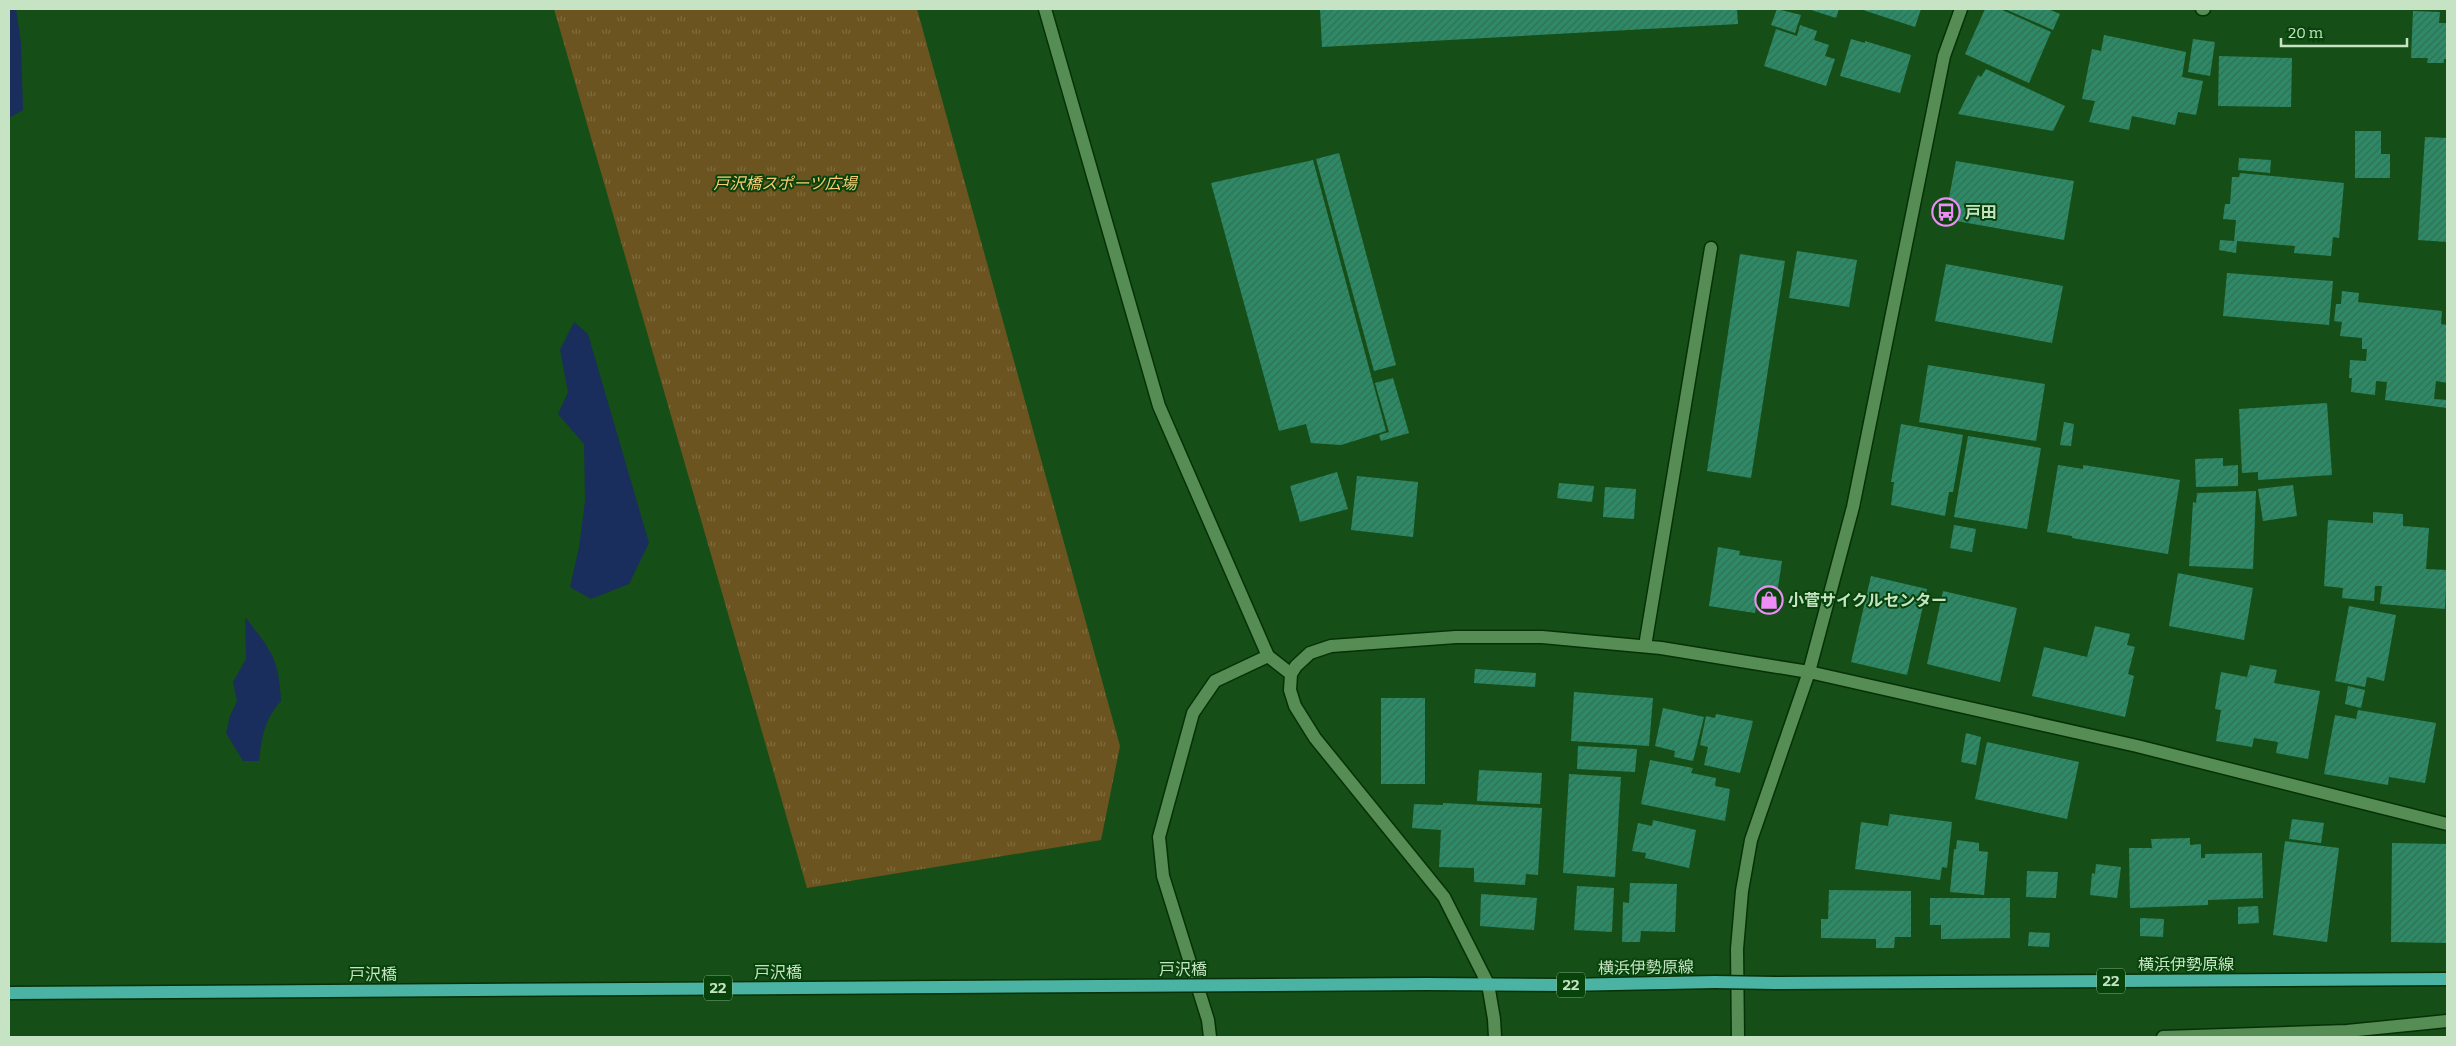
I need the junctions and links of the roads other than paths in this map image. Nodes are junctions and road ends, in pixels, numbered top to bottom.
1 (1045, 9) edge
2 (1961, 9) edge
3 (1711, 248) dead end
4 (1645, 646) junction
5 (1268, 656) junction
6 (1809, 672) junction
7 (1291, 674) junction
8 (2447, 824) edge
9 (2447, 979) edge
10 (1427, 984) joint
11 (1488, 984) junction
12 (9, 993) edge
13 (2447, 1021) edge
14 (1210, 1037) edge
15 (1495, 1037) edge
16 (1738, 1037) edge
17 (2163, 1037) edge

1 - 5 street
2 - 6 street
3 - 4 street
4 - 6 street
4 - 7 street
5 - 7 street
5 - 14 street
6 - 8 street
6 - 16 street
7 - 11 street
9 - 11 main road, 横浜伊勢原線 / 22, bridge
10 - 11 main road, 横浜伊勢原線 / 22
10 - 12 main road, 戸沢橋 / 22, bridge
11 - 15 street
13 - 17 street

